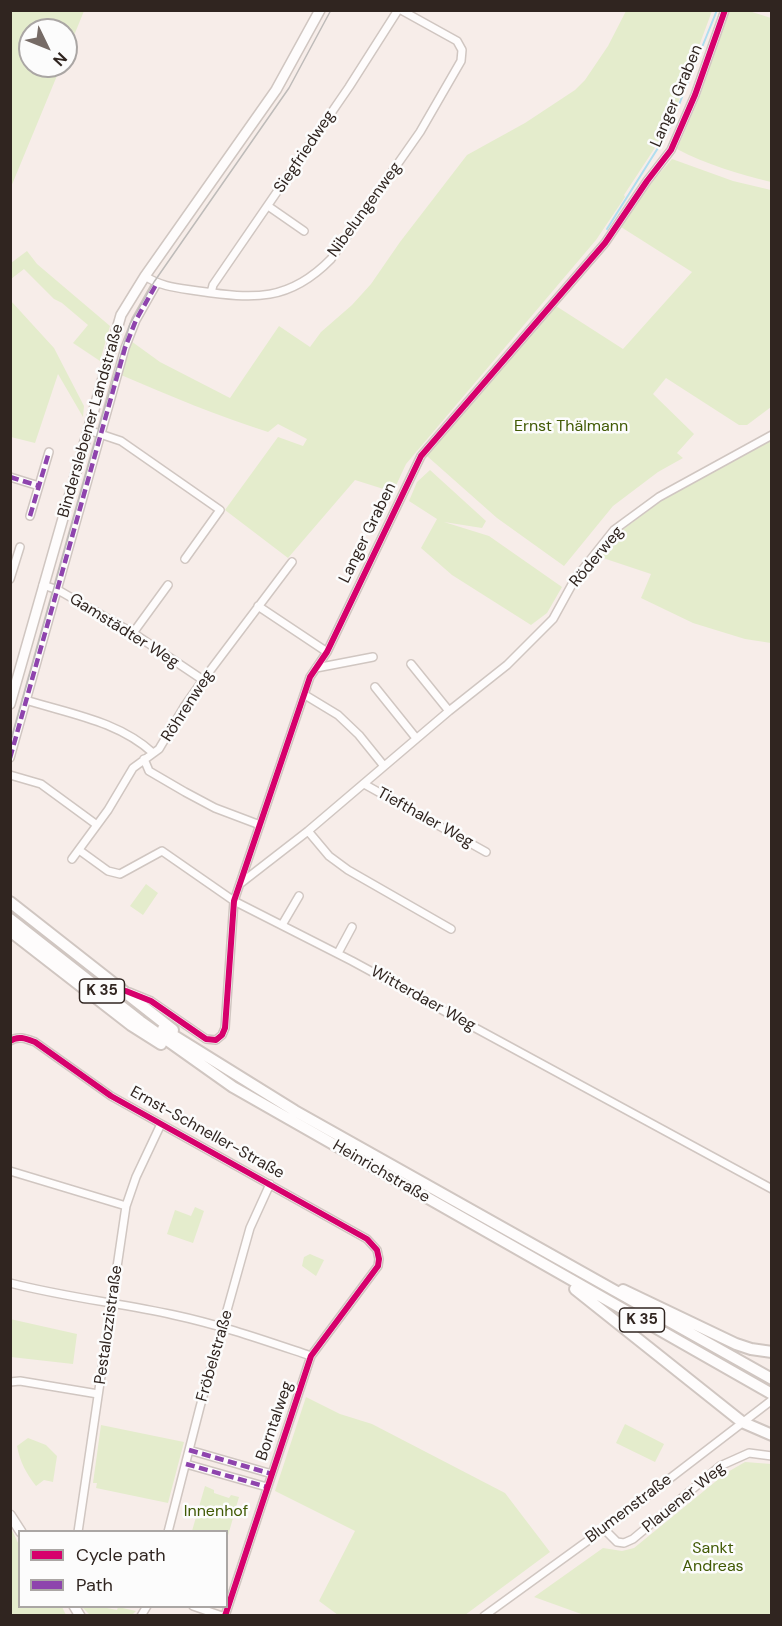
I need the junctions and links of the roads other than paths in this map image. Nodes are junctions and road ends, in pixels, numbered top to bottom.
1 (320, 10) edge
2 (400, 10) edge
3 (725, 10) edge
4 (435, 28) joint
5 (268, 206) junction
6 (304, 231) dead end
7 (145, 276) junction
8 (157, 283) junction
9 (211, 293) junction
10 (88, 430) junction
11 (101, 435) junction
12 (771, 435) edge
13 (49, 452) dead end
14 (10, 477) edge
15 (39, 486) junction
16 (30, 516) dead end
17 (20, 547) dead end
18 (185, 560) dead end
19 (292, 562) dead end
20 (11, 578) edge
21 (43, 585) junction
22 (168, 585) dead end
23 (58, 590) junction
24 (258, 606) junction
25 (133, 633) junction
26 (327, 652) junction
27 (373, 657) dead end
28 (411, 664) dead end
29 (316, 668) junction
30 (203, 680) junction
31 (375, 687) dead end
32 (305, 695) junction
33 (26, 700) junction
34 (10, 704) edge
35 (449, 711) junction
36 (416, 738) junction
37 (153, 753) junction
38 (10, 758) edge
39 (144, 759) junction
40 (384, 766) junction
41 (10, 775) edge
42 (364, 784) junction
43 (97, 825) junction
44 (260, 825) junction
45 (308, 831) junction
46 (79, 850) junction
47 (486, 852) dead end
48 (72, 859) dead end
49 (241, 883) junction
50 (299, 896) dead end
51 (234, 901) junction
52 (10, 902) edge
53 (10, 913) edge
54 (10, 919) edge
55 (282, 925) junction
56 (352, 927) dead end
57 (451, 930) dead end
58 (10, 931) edge
59 (338, 953) junction
60 (126, 991) junction
61 (10, 1041) edge
62 (198, 1057) junction
63 (161, 1124) junction
64 (10, 1171) edge
65 (270, 1184) junction
66 (771, 1189) edge
67 (126, 1206) junction
68 (377, 1250) joint
69 (554, 1271) junction
70 (10, 1283) edge
71 (606, 1287) junction
72 (111, 1303) junction
73 (224, 1327) junction
74 (771, 1352) edge
75 (311, 1356) junction
76 (771, 1379) edge
77 (10, 1382) edge
78 (98, 1394) junction
79 (771, 1394) edge
80 (771, 1400) edge
81 (742, 1422) junction
82 (771, 1435) edge
83 (189, 1450) junction
84 (771, 1456) edge
85 (186, 1464) junction
86 (272, 1474) junction
87 (267, 1487) junction
88 (10, 1515) edge
89 (604, 1529) junction
90 (20, 1530) edge
91 (78, 1530) edge
92 (169, 1530) edge
93 (228, 1601) edge
94 (199, 1608) edge
95 (223, 1616) edge
96 (484, 1616) edge

1 - 7 main road, Binderslebener Landstraße
2 - 4 street, Siegfriedweg
2 - 5 street, Siegfriedweg
3 - 26 street, Langer Graben
4 - 9 street, Nibelungenweg
5 - 6 street
5 - 9 street, Siegfriedweg
7 - 8 street, Nibelungenweg
7 - 10 main road, Binderslebener Landstraße
8 - 9 street, Nibelungenweg
8 - 11 street, Binderslebener Landstraße
10 - 11 street
10 - 21 main road, Binderslebener Landstraße
11 - 18 street
11 - 23 street, Binderslebener Landstraße
12 - 35 street, Röderweg
13 - 15 street
14 - 15 street
15 - 16 street
17 - 20 street
19 - 24 street, Röhrenweg
21 - 23 street, Gamstädter Weg
21 - 34 main road, Binderslebener Landstraße
22 - 25 street
23 - 25 street, Gamstädter Weg
23 - 33 street, Binderslebener Landstraße
24 - 26 street
24 - 30 street, Röhrenweg
25 - 30 street, Gamstädter Weg
26 - 29 street, Langer Graben
27 - 29 street
28 - 35 street
29 - 32 street, Langer Graben
30 - 37 street, Röhrenweg
31 - 36 street
32 - 40 street
32 - 44 street, Langer Graben
33 - 37 street
33 - 38 street, Binderslebener Landstraße
35 - 36 street, Röderweg
36 - 40 street, Röderweg
37 - 39 street, Röhrenweg
39 - 43 street, Röhrenweg
39 - 44 street
40 - 42 street, Röderweg
41 - 43 street
42 - 45 street, Röderweg
42 - 47 street, Tiefthaler Weg
43 - 46 street, Röhrenweg
44 - 49 street, Langer Graben
45 - 49 street, Röderweg
45 - 57 street
46 - 48 street, Röhrenweg
46 - 51 street, Witterdaer Weg
49 - 51 street, Langer Graben
50 - 55 street
51 - 55 street, Witterdaer Weg
51 - 60 street, Langer Graben
52 - 60 highway, K 35
53 - 62 highway, Heinrichstraße / K 35
54 - 62 highway, Heinrichstraße / K 35
55 - 59 street, Witterdaer Weg
56 - 59 street
58 - 62 highway, K 35
59 - 66 street, Witterdaer Weg
60 - 62 highway, K 35
61 - 63 street, Ernst-Schneller-Straße
62 - 69 highway, Heinrichstraße / K 35
62 - 71 highway, Heinrichstraße / K 35
63 - 65 street, Ernst-Schneller-Straße
63 - 67 street, Pestalozzistraße
64 - 67 street
65 - 68 street, Ernst-Schneller-Straße
65 - 73 street, Fröbelstraße
67 - 72 street, Pestalozzistraße
68 - 75 street, Borntalweg
69 - 79 highway, Heinrichstraße / K 35
69 - 81 highway
70 - 72 street
71 - 74 highway
71 - 76 highway, Heinrichstraße / K 35
72 - 73 street
72 - 78 street, Pestalozzistraße
73 - 75 street
73 - 83 street, Fröbelstraße
75 - 86 street, Borntalweg
77 - 78 street
78 - 91 street, Pestalozzistraße
80 - 81 street, Blumenstraße
81 - 82 highway
81 - 89 street, Blumenstraße
83 - 85 street, Fröbelstraße
83 - 86 street
84 - 89 street, Plauener Weg
85 - 87 street
85 - 92 street, Fröbelstraße
86 - 87 street, Borntalweg
87 - 93 street, Borntalweg
88 - 90 main road
89 - 96 street, Blumenstraße
94 - 95 street

